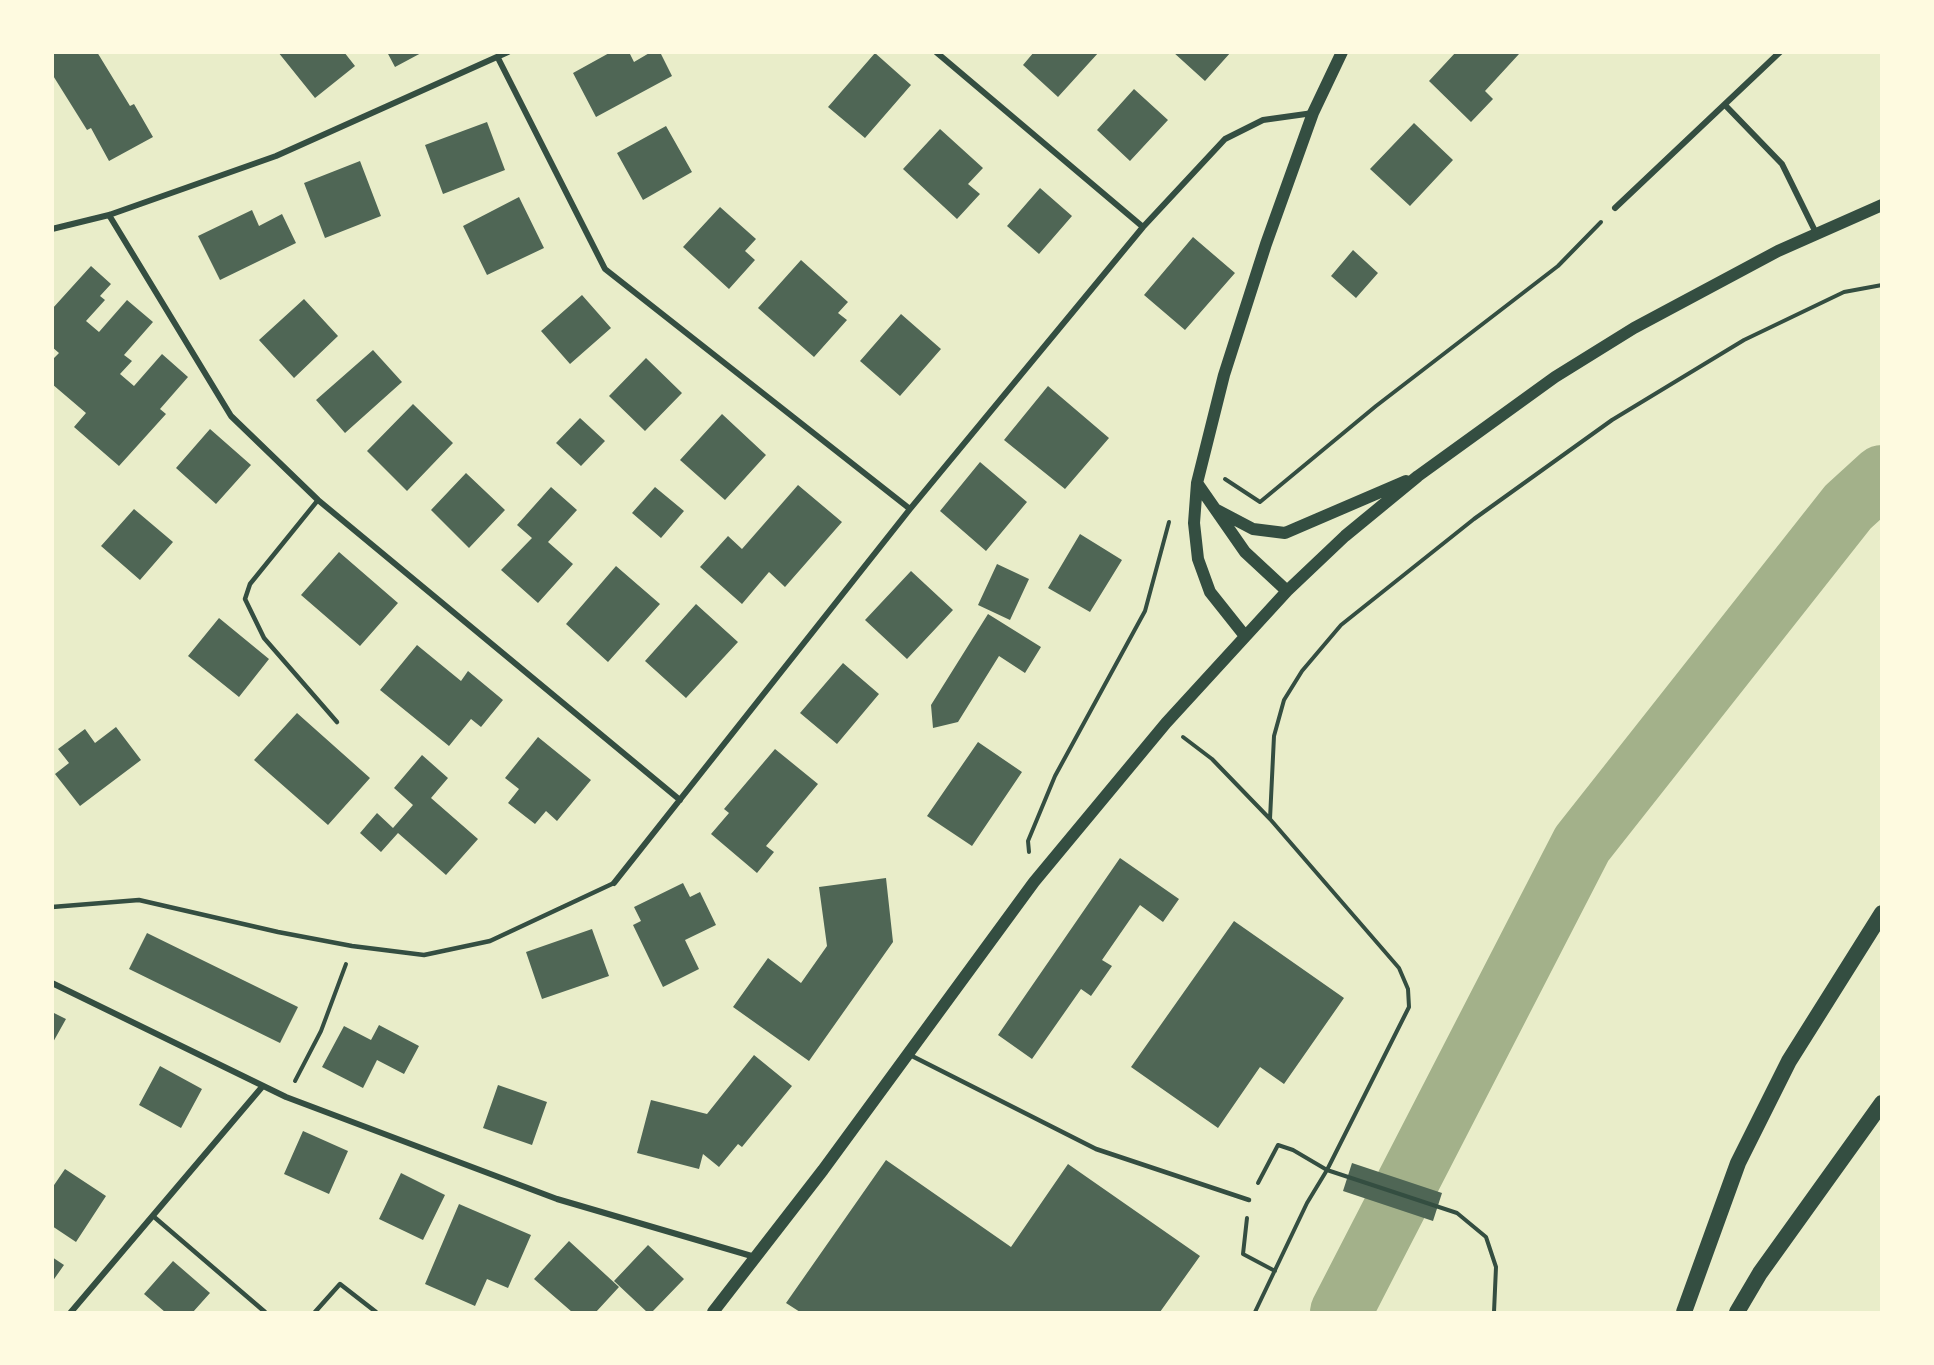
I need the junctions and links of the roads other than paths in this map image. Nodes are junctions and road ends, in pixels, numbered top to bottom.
1 (508, 52) edge
2 (936, 52) edge
3 (1342, 52) edge
4 (1780, 52) edge
5 (498, 58) junction
6 (1725, 105) junction
7 (1313, 113) junction
8 (1881, 206) edge
9 (1615, 208) road end
10 (109, 215) junction
11 (1143, 227) junction
12 (52, 229) edge
13 (1816, 233) junction
14 (1418, 476) junction
15 (1197, 483) junction
16 (318, 500) junction
17 (910, 509) junction
18 (1215, 509) junction
19 (1287, 591) junction
20 (1245, 636) junction
21 (337, 722) dead end
22 (680, 800) junction
23 (614, 883) joint
24 (52, 907) edge
25 (1881, 913) edge
26 (1881, 922) edge
27 (1851, 963) junction
28 (52, 983) edge
29 (907, 1054) junction
30 (262, 1087) junction
31 (1881, 1103) edge
32 (1249, 1200) road end
33 (153, 1216) junction
34 (758, 1257) junction
35 (71, 1312) edge
36 (265, 1312) edge
37 (315, 1312) edge
38 (376, 1312) edge
39 (713, 1312) edge
40 (1684, 1312) edge
41 (1737, 1312) edge

1 - 5 street
2 - 11 street
3 - 7 main road
4 - 6 street
5 - 10 street
5 - 17 street
6 - 9 street
6 - 13 street
7 - 11 street
7 - 15 main road
8 - 13 main road
10 - 12 street
10 - 16 street
11 - 17 street
13 - 14 main road
14 - 18 main road
14 - 19 main road
15 - 18 main road
15 - 20 main road
16 - 21 lane
16 - 22 street
17 - 22 street
18 - 19 main road
19 - 20 main road
20 - 29 main road
22 - 23 street
23 - 24 lane
25 - 27 highway
26 - 27 highway
27 - 40 highway
28 - 30 street
29 - 32 lane
29 - 34 main road
30 - 33 street
30 - 34 street
31 - 41 highway
33 - 35 street
33 - 36 lane
34 - 39 main road
37 - 38 lane

